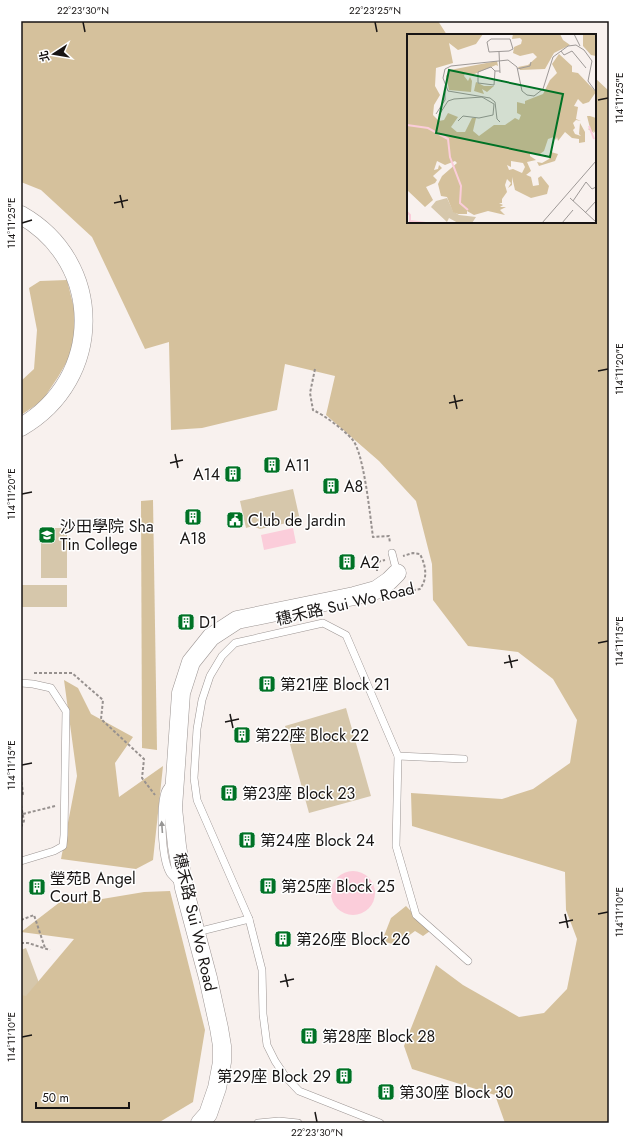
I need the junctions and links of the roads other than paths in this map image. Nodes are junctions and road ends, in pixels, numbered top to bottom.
1 (21, 215) edge
2 (21, 427) edge
3 (394, 561) road end
4 (21, 683) edge
5 (398, 756) junction
6 (464, 759) dead end
7 (21, 861) edge
8 (249, 920) junction
9 (196, 934) junction
10 (468, 961) dead end
11 (200, 1123) edge
12 (258, 1123) edge
13 (298, 1123) edge
14 (380, 1123) edge

1 - 2 street
3 - 9 street, 穗禾路 Sui Wo Road
4 - 7 lane
5 - 6 lane
5 - 8 lane
5 - 10 lane
8 - 9 lane
8 - 14 lane
9 - 11 street, 穗禾路 Sui Wo Road
12 - 13 lane

